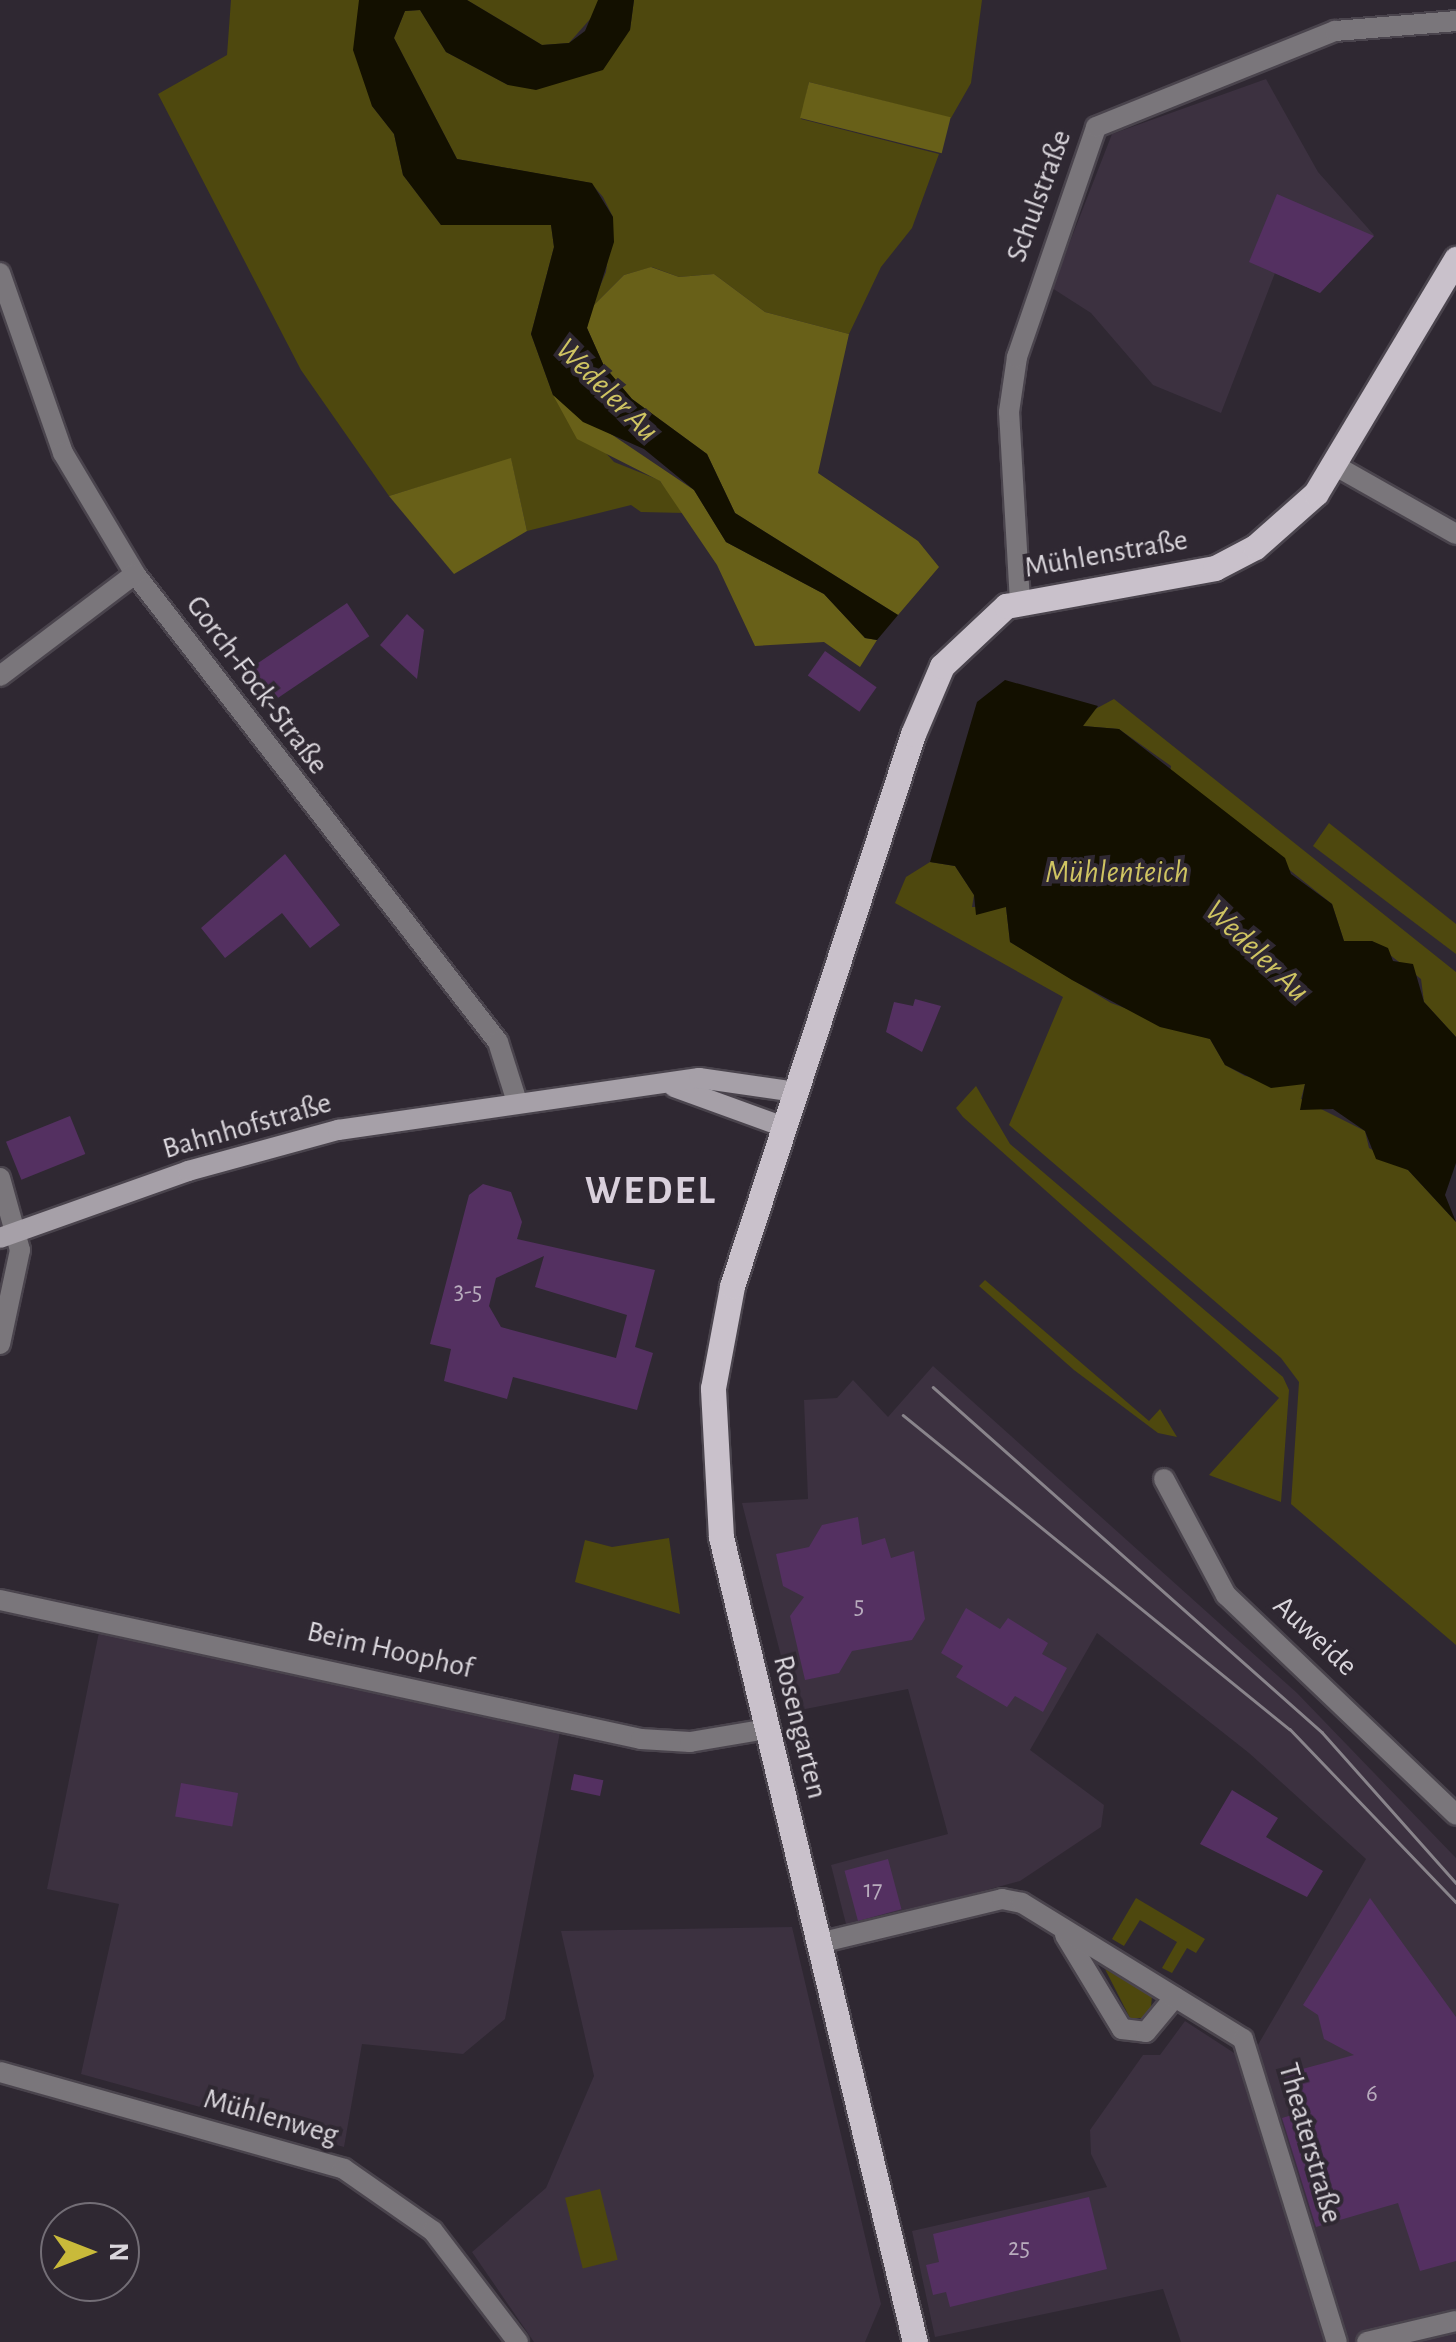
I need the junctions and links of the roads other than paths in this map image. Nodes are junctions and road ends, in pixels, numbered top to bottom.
1 (1456, 21) edge
2 (1456, 259) edge
3 (0, 273) edge
4 (1334, 465) junction
5 (1456, 534) edge
6 (136, 574) junction
7 (1020, 602) junction
8 (0, 676) edge
9 (650, 1083) junction
10 (796, 1092) junction
11 (517, 1102) junction
12 (784, 1127) junction
13 (0, 1178) edge
14 (10, 1234) edge
15 (0, 1344) edge
16 (1164, 1478) dead end
17 (0, 1600) edge
18 (767, 1728) junction
19 (1456, 1815) edge
20 (1059, 1928) junction
21 (819, 1943) junction
22 (1176, 1997) junction
23 (0, 2072) edge
24 (1456, 2321) edge
25 (518, 2342) edge
26 (914, 2342) edge
27 (1337, 2342) edge
28 (1368, 2342) edge

1 - 7 street, Schulstraße
2 - 4 main road, Mühlenstraße
3 - 6 street, Gorch-Fock-Straße
4 - 5 street
4 - 7 main road, Mühlenstraße
6 - 8 street
6 - 11 street, Gorch-Fock-Straße
7 - 10 main road, Mühlenstraße
9 - 10 street, Bahnhofstraße
9 - 11 street, Bahnhofstraße
9 - 12 street
10 - 12 main road, Mühlenstraße
11 - 14 street, Bahnhofstraße
12 - 18 main road, Rosengarten
13 - 14 street
14 - 15 street
16 - 19 street, Auweide
17 - 18 street, Beim Hoophof
18 - 21 main road, Rosengarten
20 - 21 street, Theaterstraße
20 - 22 street, Theaterstraße
20 - 22 street
21 - 26 main road, Rosengarten
22 - 27 street, Theaterstraße
23 - 25 street, Mühlenweg
24 - 28 street

